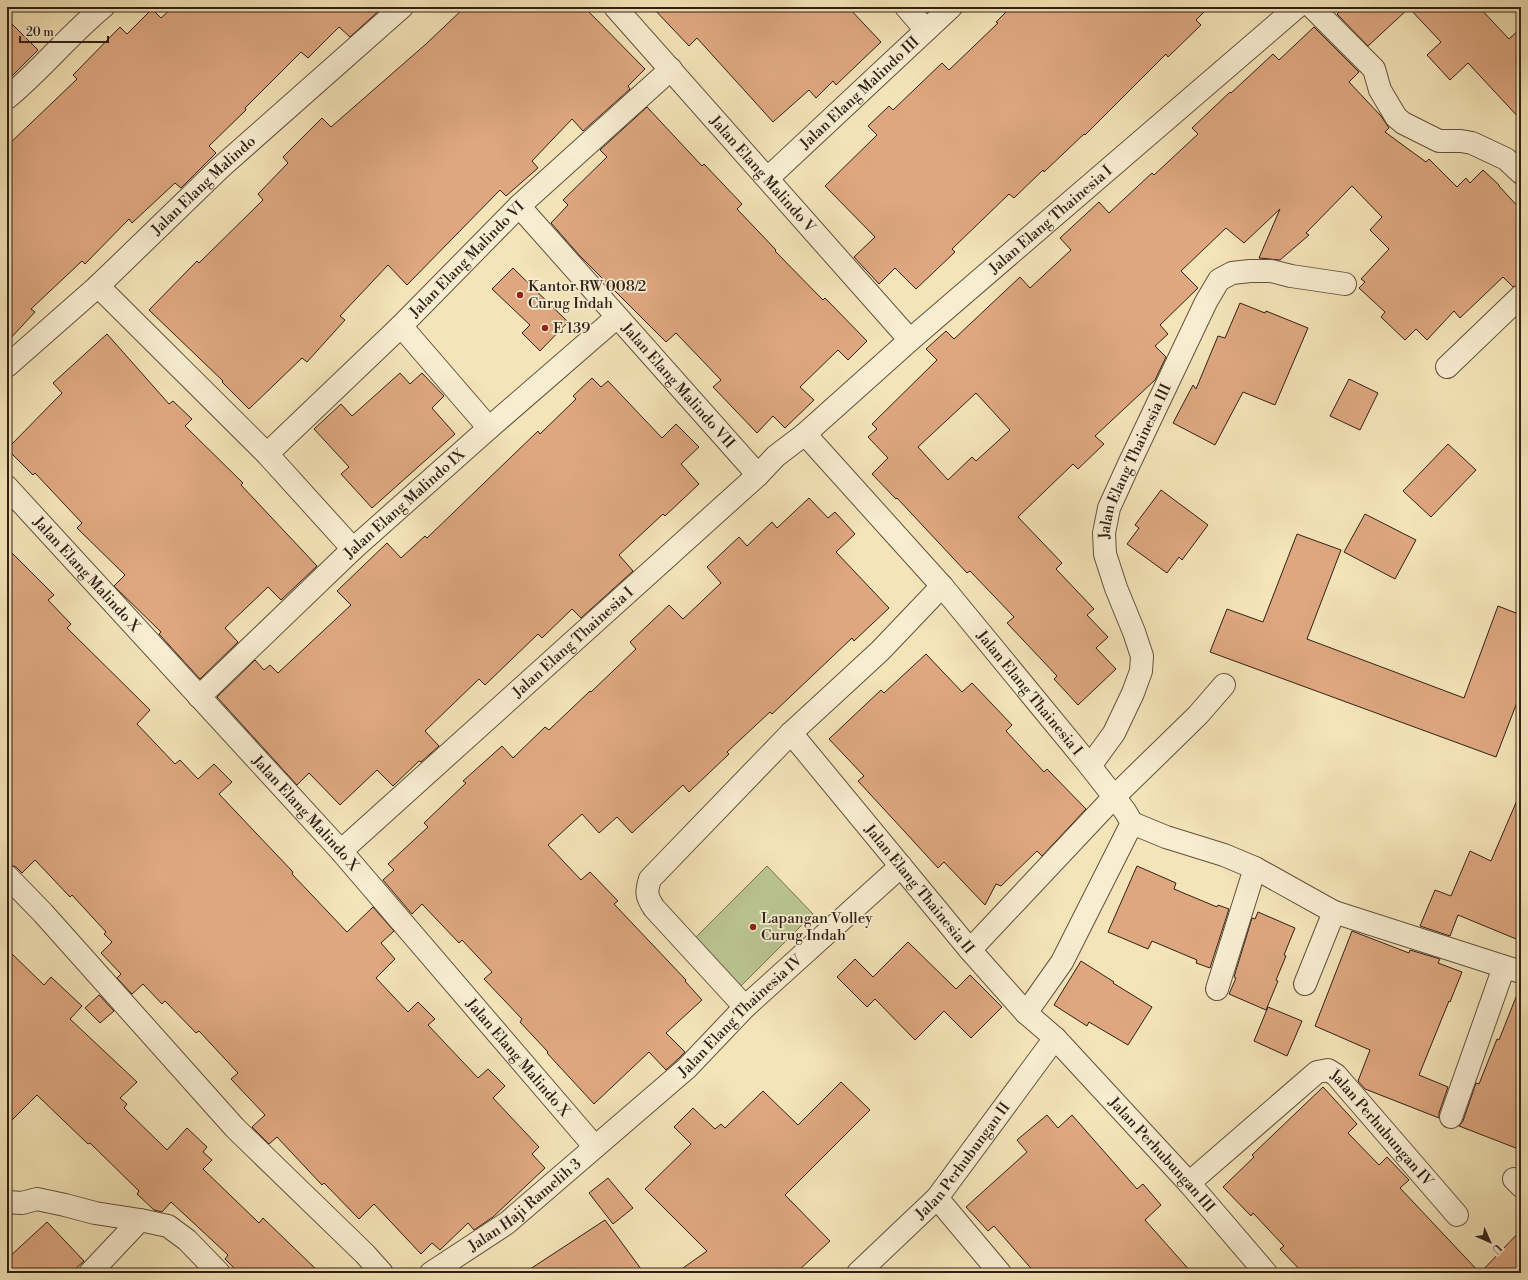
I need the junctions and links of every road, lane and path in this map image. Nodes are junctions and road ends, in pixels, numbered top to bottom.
1 (402, 7) edge
2 (615, 7) edge
3 (906, 7) edge
4 (951, 7) edge
5 (1297, 7) edge
6 (1312, 7) edge
7 (100, 9) edge
8 (926, 30) junction
9 (671, 69) junction
10 (7, 98) edge
11 (1521, 173) edge
12 (768, 178) junction
13 (519, 206) junction
14 (1345, 284) dead end
15 (98, 286) junction
16 (1521, 296) edge
17 (617, 317) junction
18 (401, 326) junction
19 (910, 340) junction
20 (7, 366) edge
21 (1447, 367) dead end
22 (489, 428) junction
23 (805, 434) junction
24 (267, 454) junction
25 (758, 475) junction
26 (7, 487) edge
27 (353, 549) junction
28 (942, 586) junction
29 (1224, 685) dead end
30 (199, 697) junction
31 (792, 733) junction
32 (1090, 766) junction
33 (1114, 797) junction
34 (1132, 823) junction
35 (340, 851) junction
36 (901, 866) junction
37 (1255, 868) junction
38 (7, 876) edge
39 (1334, 912) junction
40 (970, 950) junction
41 (1512, 970) edge
42 (1305, 984) dead end
43 (1217, 989) dead end
44 (745, 1007) junction
45 (1026, 1013) junction
46 (1055, 1038) junction
47 (1451, 1117) dead end
48 (595, 1147) junction
49 (1189, 1183) junction
50 (937, 1198) junction
51 (7, 1202) edge
52 (1457, 1215) dead end
53 (140, 1220) junction
54 (90, 1273) edge
55 (219, 1273) edge
56 (382, 1273) edge
57 (431, 1273) edge
58 (858, 1273) edge
59 (1000, 1273) edge
60 (1266, 1273) edge

1 - 15 street, Jalan Elang Malindo
2 - 9 street, Jalan Elang Malindo V
3 - 8 street
4 - 8 street, Jalan Elang Malindo III
5 - 19 street, Jalan Elang Thainesia I
6 - 11 street
7 - 10 street
8 - 12 street, Jalan Elang Malindo III
9 - 12 street, Jalan Elang Malindo V
9 - 13 street, Jalan Elang Malindo VI
12 - 19 street, Jalan Elang Malindo V
13 - 17 street, Jalan Elang Malindo VII
13 - 18 street, Jalan Elang Malindo VI
14 - 32 street, Jalan Elang Thainesia III
15 - 20 street, Jalan Elang Malindo
15 - 24 street
16 - 21 street
17 - 22 street, Jalan Elang Malindo IX
17 - 25 street, Jalan Elang Malindo VII
18 - 22 street
18 - 24 street, Jalan Elang Malindo VI
19 - 23 street, Jalan Elang Thainesia I
22 - 27 street, Jalan Elang Malindo IX
23 - 25 street, Jalan Elang Thainesia I
23 - 28 street, Jalan Elang Thainesia I
24 - 27 street
25 - 35 street, Jalan Elang Thainesia I
26 - 30 street, Jalan Elang Malindo X
27 - 30 street, Jalan Elang Malindo IX
28 - 31 street
28 - 32 street, Jalan Elang Thainesia I
29 - 33 street
30 - 35 street, Jalan Elang Malindo X
31 - 36 street, Jalan Elang Thainesia II
31 - 44 street
32 - 33 street, Jalan Elang Thainesia I
33 - 34 street, Jalan Elang Thainesia I
33 - 40 street
34 - 37 street
34 - 45 street
35 - 48 street, Jalan Elang Malindo X
36 - 40 street, Jalan Elang Thainesia II
36 - 44 street, Jalan Elang Thainesia IV
37 - 39 street
37 - 43 street
38 - 56 street
39 - 41 street
39 - 42 street
40 - 45 street, Jalan Elang Thainesia II
41 - 47 street
44 - 48 street, Jalan Elang Thainesia IV
45 - 46 street, Jalan Elang Thainesia II
46 - 49 street, Jalan Perhubungan III
46 - 50 street, Jalan Perhubungan II
48 - 57 street, Jalan Haji Ramelih 3
49 - 52 street, Jalan Perhubungan IV
49 - 60 street, Jalan Perhubungan III
50 - 58 street, Jalan Perhubungan II
50 - 59 street
51 - 53 street
53 - 54 street
53 - 55 street

